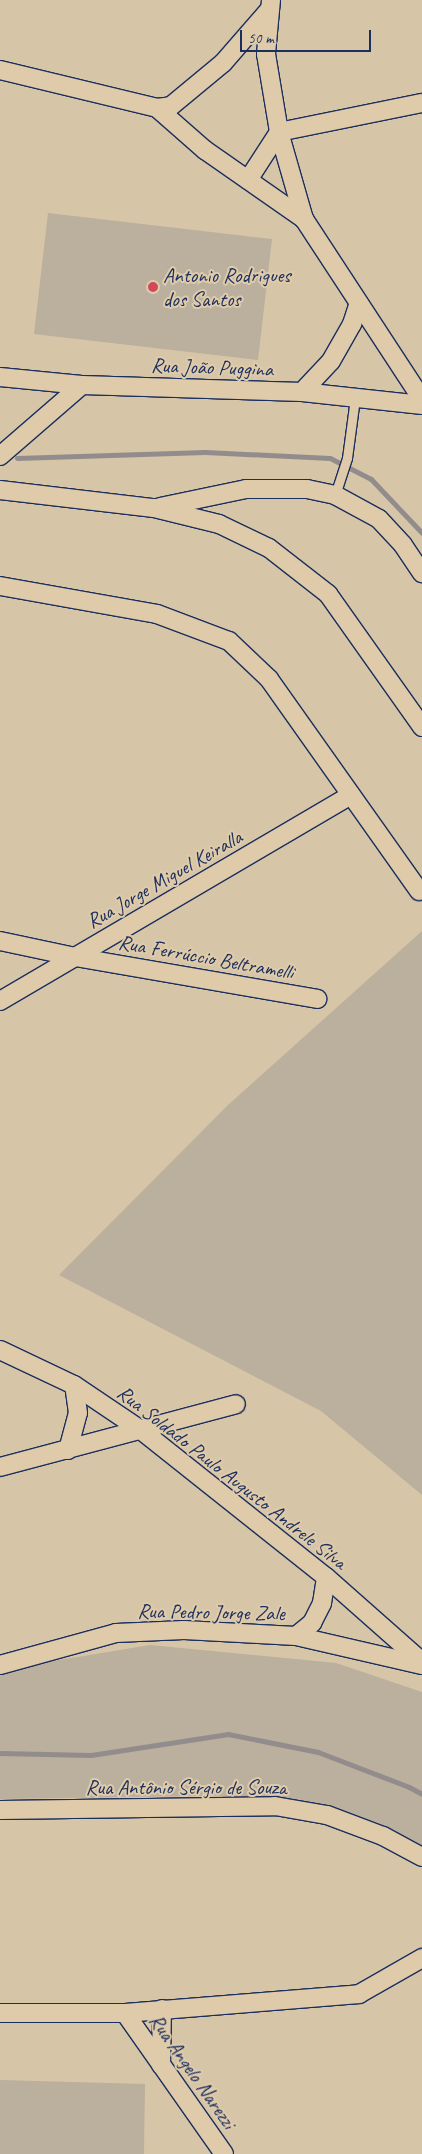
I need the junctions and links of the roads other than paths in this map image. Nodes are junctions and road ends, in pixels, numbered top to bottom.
1 (270, 5) edge
2 (234, 50) junction
3 (266, 54) junction
4 (0, 70) edge
5 (422, 103) edge
6 (157, 108) junction
7 (279, 132) junction
8 (248, 180) junction
9 (304, 219) junction
10 (359, 303) junction
11 (0, 378) edge
12 (82, 385) junction
13 (302, 392) junction
14 (355, 398) junction
15 (422, 398) edge
16 (422, 405) edge
17 (0, 456) edge
18 (0, 490) edge
19 (335, 494) junction
20 (154, 508) junction
21 (422, 573) edge
22 (0, 586) edge
23 (422, 727) edge
24 (351, 795) junction
25 (419, 891) dead end
26 (0, 941) edge
27 (75, 957) junction
28 (317, 999) dead end
29 (0, 1001) edge
30 (0, 1350) edge
31 (74, 1385) junction
32 (236, 1404) dead end
33 (141, 1430) junction
34 (68, 1450) junction
35 (0, 1467) edge
36 (326, 1577) junction
37 (296, 1636) junction
38 (422, 1664) edge
39 (0, 1665) edge
40 (0, 1810) edge
41 (422, 1857) edge
42 (422, 1958) edge
43 (162, 2009) junction
44 (0, 2013) edge
45 (125, 2013) junction
46 (161, 2065) junction
47 (224, 2154) edge

1 - 2 street
1 - 3 street
2 - 3 street
2 - 6 street
3 - 7 street
4 - 6 street
5 - 7 street
6 - 8 street
7 - 8 street
7 - 9 street
8 - 9 street
9 - 10 street
10 - 13 street
10 - 15 street
11 - 12 street, Rua João Puggina
12 - 13 street, Rua João Puggina
12 - 17 street
13 - 14 street, Rua João Puggina
14 - 16 street, Rua João Puggina
14 - 19 lane
18 - 20 street
19 - 20 street
19 - 21 street
20 - 23 street
22 - 24 street
24 - 25 street
24 - 27 street, Rua Jorge Miguel Keiralla
26 - 27 street, Rua Ferrúccio Beltramelli
27 - 28 street, Rua Ferrúccio Beltramelli
27 - 29 street, Rua Jorge Miguel Keiralla
30 - 31 street, Rua Soldado Paulo Augusto Andrele Silva
31 - 33 street, Rua Soldado Paulo Augusto Andrele Silva
31 - 34 street
32 - 33 street
33 - 34 street
33 - 36 street, Rua Soldado Paulo Augusto Andrele Silva
34 - 35 street
36 - 37 street
36 - 38 street, Rua Soldado Paulo Augusto Andrele Silva
37 - 38 street, Rua Pedro Jorge Zale
37 - 39 street, Rua Pedro Jorge Zale
40 - 41 street, Rua Antônio Sérgio de Souza
42 - 43 street
43 - 45 street
43 - 46 street
44 - 45 street
45 - 46 street, Rua Angelo Narezzi
46 - 47 street, Rua Angelo Narezzi

